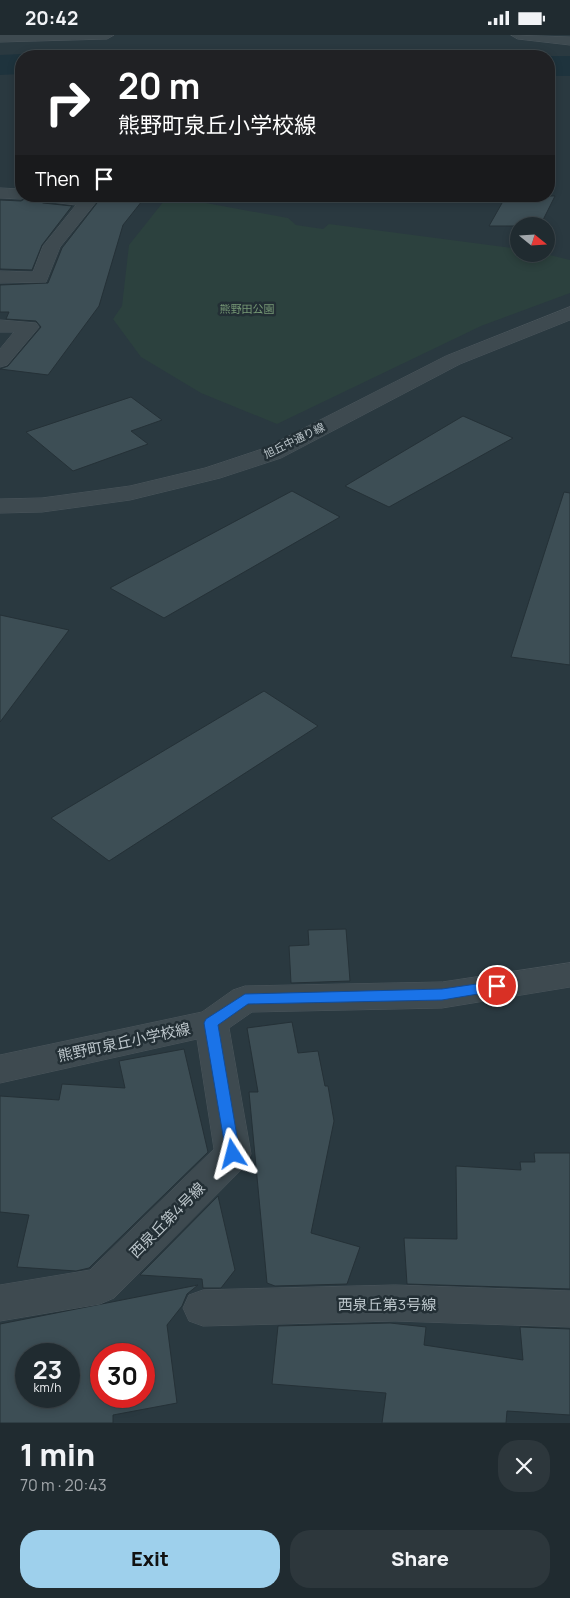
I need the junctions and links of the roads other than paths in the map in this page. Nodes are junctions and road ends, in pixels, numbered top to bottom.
1 (107, 35) edge
2 (518, 35) edge
3 (0, 38) edge
4 (570, 41) edge
5 (0, 193) edge
6 (15, 194) edge
7 (88, 202) edge
8 (0, 277) edge
9 (570, 313) edge
10 (0, 327) edge
11 (0, 361) edge
12 (0, 506) edge
13 (570, 975) edge
14 (211, 1023) junction
15 (0, 1069) edge
16 (0, 1303) edge
17 (203, 1308) dead end
18 (570, 1309) edge

1 - 3 street
2 - 4 street
5 - 6 street
7 - 8 street
9 - 12 street, 旭丘中通り線
10 - 11 street
13 - 14 street, 熊野町泉丘小学校線
14 - 15 street, 熊野町泉丘小学校線
14 - 16 street, 西泉丘第4号線
17 - 18 street, 西泉丘第3号線

